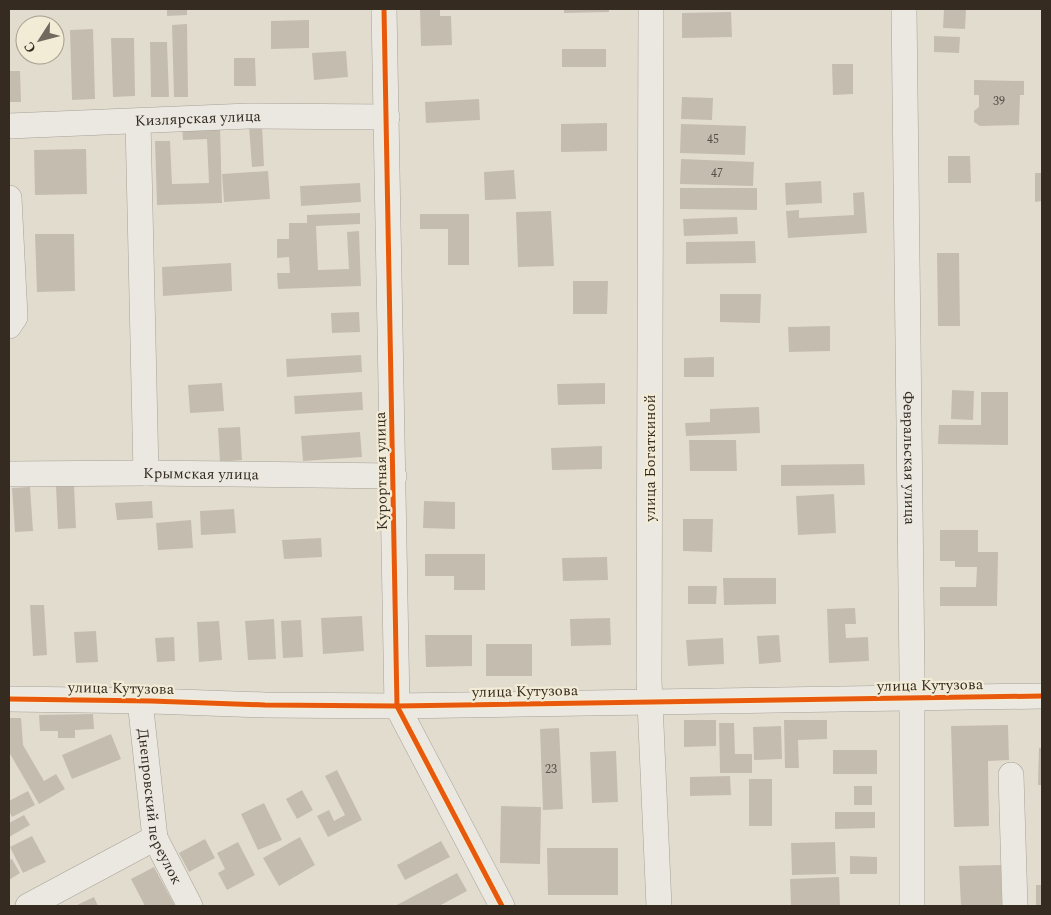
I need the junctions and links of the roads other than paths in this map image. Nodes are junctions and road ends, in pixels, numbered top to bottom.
1 (384, 9) edge
2 (651, 9) edge
3 (904, 9) edge
4 (387, 118) junction
5 (138, 121) junction
6 (9, 126) edge
7 (9, 198) edge
8 (9, 326) edge
9 (146, 473) junction
10 (9, 474) edge
11 (394, 476) junction
12 (1042, 696) edge
13 (911, 698) junction
14 (9, 699) edge
15 (140, 700) junction
16 (649, 701) junction
17 (397, 706) junction
18 (1011, 775) dead end
19 (155, 838) junction
20 (28, 906) edge
21 (190, 906) edge
22 (502, 906) edge
23 (659, 906) edge
24 (912, 906) edge
25 (1015, 906) edge

1 - 4 street, Курортная улица
2 - 16 street, улица Богаткиной
3 - 13 street, Февральская улица
4 - 5 street, Кизлярская улица
4 - 11 street, Курортная улица
5 - 6 street, Кизлярская улица
5 - 9 street
7 - 8 street
9 - 10 street, Крымская улица
9 - 11 street, Крымская улица
11 - 17 street, Курортная улица
12 - 13 street, улица Кутузова
13 - 16 street, улица Кутузова
13 - 24 street, Февральская улица
14 - 15 street, улица Кутузова
15 - 17 street, улица Кутузова
15 - 19 street, Днепровский переулок
16 - 17 street, улица Кутузова
16 - 23 street, улица Богаткиной
17 - 22 street, Курортная улица
18 - 25 street
19 - 20 street
19 - 21 street, Днепровский переулок

